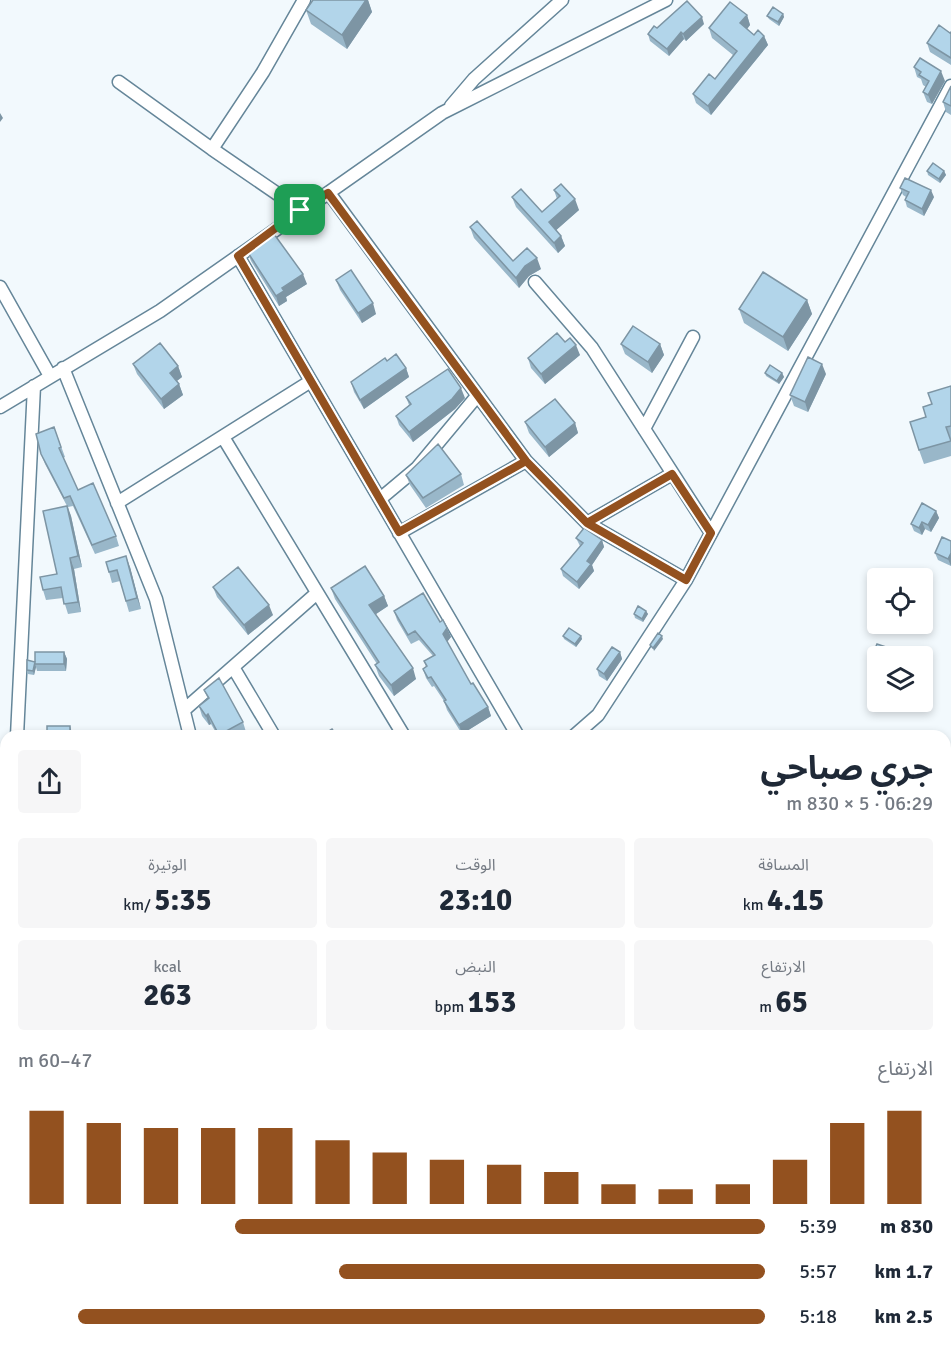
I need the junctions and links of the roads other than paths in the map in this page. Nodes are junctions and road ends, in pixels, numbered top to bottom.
1 (304, 0) edge
2 (562, 0) edge
3 (666, 0) edge
4 (119, 82) dead end
5 (951, 86) edge
6 (449, 110) junction
7 (212, 149) junction
8 (328, 193) junction
9 (300, 210) junction
10 (238, 256) junction
11 (535, 282) dead end
12 (0, 287) edge
13 (693, 337) dead end
14 (63, 368) junction
15 (50, 376) junction
16 (311, 381) junction
17 (34, 386) junction
18 (477, 396) junction
19 (0, 406) edge
20 (644, 429) junction
21 (223, 436) junction
22 (526, 461) junction
23 (672, 474) junction
24 (380, 499) junction
25 (117, 503) junction
26 (587, 523) junction
27 (399, 532) junction
28 (711, 533) junction
29 (686, 580) junction
30 (317, 593) junction
31 (233, 667) junction
32 (184, 710) junction
33 (17, 730) edge
34 (189, 730) edge
35 (270, 730) edge
36 (400, 730) edge
37 (514, 730) edge
38 (581, 730) edge

1 - 7 street
2 - 6 street
3 - 6 street
4 - 7 street
5 - 28 street
6 - 8 street
7 - 9 street
8 - 9 street
8 - 18 street
9 - 10 street
10 - 14 street
10 - 16 street
11 - 20 street
12 - 15 street
13 - 20 street
14 - 15 street
14 - 25 street
15 - 17 street
16 - 21 street
16 - 24 street
17 - 19 street
17 - 33 street
18 - 22 street
18 - 24 street
20 - 23 street
21 - 25 street
21 - 30 street
22 - 26 street
22 - 27 street
23 - 26 street
23 - 28 street
24 - 27 street
25 - 32 street
26 - 29 street
27 - 37 street
28 - 29 street
29 - 38 street
30 - 31 street
30 - 36 street
31 - 32 street
31 - 35 street
32 - 34 street

